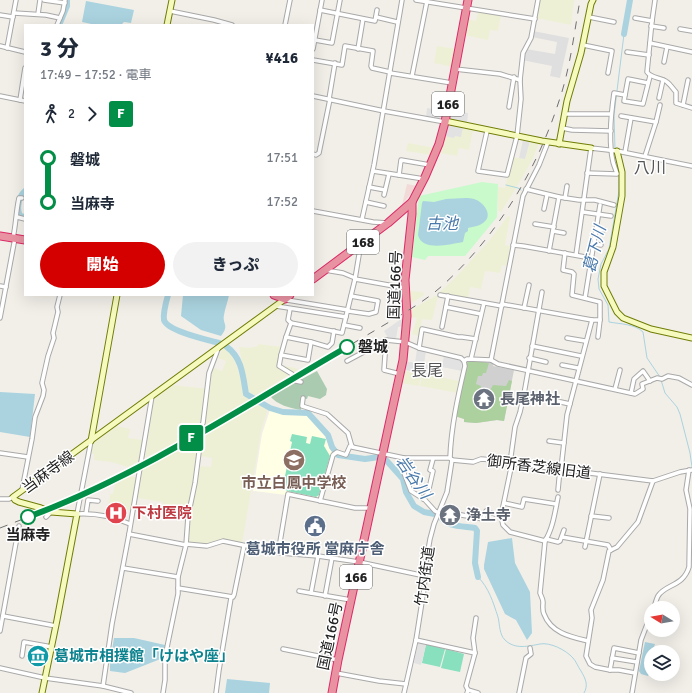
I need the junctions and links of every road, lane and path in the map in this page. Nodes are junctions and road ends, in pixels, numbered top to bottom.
1 (16, 0) edge
2 (41, 0) edge
3 (172, 0) edge
4 (290, 0) edge
5 (322, 0) edge
6 (340, 0) edge
7 (402, 0) edge
8 (416, 0) edge
9 (468, 0) edge
10 (538, 0) edge
11 (593, 0) edge
12 (655, 0) edge
13 (427, 1) junction
14 (65, 2) edge
15 (466, 8) junction
16 (320, 10) junction
17 (377, 10) dead end
18 (170, 11) junction
19 (338, 13) junction
20 (38, 14) junction
21 (0, 15) edge
22 (13, 15) junction
23 (376, 17) junction
24 (588, 17) junction
25 (60, 18) junction
26 (635, 18) dead end
27 (363, 19) junction
28 (535, 19) junction
29 (214, 20) junction
30 (652, 21) junction
31 (397, 22) junction
32 (614, 22) dead end
33 (57, 24) edge
34 (167, 24) edge
35 (213, 24) edge
36 (228, 24) edge
37 (285, 24) edge
38 (651, 26) junction
39 (664, 28) dead end
40 (680, 29) dead end
41 (692, 31) edge
42 (314, 40) edge
43 (650, 43) junction
44 (583, 45) junction
45 (0, 46) edge
46 (667, 46) junction
47 (7, 48) junction
48 (358, 48) junction
49 (24, 52) edge
50 (627, 52) dead end
51 (692, 52) edge
52 (648, 55) junction
53 (314, 60) edge
54 (664, 62) dead end
55 (335, 64) junction
56 (455, 69) junction
57 (390, 72) junction
58 (608, 73) dead end
59 (24, 74) edge
60 (412, 76) junction
61 (650, 76) junction
62 (514, 77) junction
63 (520, 80) junction
64 (663, 80) junction
65 (688, 80) dead end
66 (452, 83) junction
67 (648, 83) junction
68 (625, 95) junction
69 (0, 96) edge
70 (314, 96) edge
71 (659, 98) dead end
72 (329, 99) junction
73 (20, 100) junction
74 (24, 101) edge
75 (660, 105) dead end
76 (683, 105) junction
77 (509, 107) dead end
78 (692, 108) edge
79 (384, 111) junction
80 (565, 114) junction
81 (612, 114) junction
82 (621, 116) dead end
83 (631, 118) junction
84 (445, 121) junction
85 (656, 122) junction
86 (562, 128) junction
87 (611, 130) junction
88 (487, 131) junction
89 (517, 136) junction
90 (548, 142) junction
91 (559, 144) junction
92 (591, 148) junction
93 (614, 150) junction
94 (626, 152) junction
95 (314, 154) edge
96 (645, 156) junction
97 (430, 165) junction
98 (692, 166) edge
99 (373, 171) junction
100 (587, 173) junction
101 (389, 174) junction
102 (399, 175) junction
103 (424, 179) junction
104 (567, 186) dead end
105 (369, 187) junction
106 (526, 189) junction
107 (385, 190) junction
108 (547, 194) junction
109 (384, 195) dead end
110 (559, 197) junction
111 (22, 198) dead end
112 (565, 198) junction
113 (584, 200) junction
114 (366, 202) junction
115 (412, 202) junction
116 (600, 205) dead end
117 (614, 205) dead end
118 (384, 206) dead end
119 (544, 209) dead end
120 (314, 211) edge
121 (583, 212) junction
122 (598, 214) junction
123 (611, 216) dead end
124 (17, 217) junction
125 (24, 219) edge
126 (362, 219) junction
127 (388, 223) junction
128 (535, 224) dead end
129 (596, 228) junction
130 (553, 229) junction
131 (604, 230) dead end
132 (564, 233) dead end
133 (0, 236) edge
134 (14, 238) junction
135 (24, 240) edge
136 (362, 243) junction
137 (593, 244) junction
138 (601, 245) dead end
139 (513, 246) junction
140 (549, 251) junction
141 (565, 253) junction
142 (576, 255) junction
143 (591, 258) junction
144 (324, 270) junction
145 (314, 278) edge
146 (355, 279) junction
147 (529, 285) dead end
148 (0, 286) edge
149 (394, 286) junction
150 (6, 287) junction
151 (406, 288) junction
152 (542, 292) dead end
153 (440, 295) dead end
154 (60, 296) edge
155 (117, 296) edge
156 (351, 296) junction
157 (448, 296) junction
158 (288, 297) edge
159 (585, 298) junction
160 (484, 303) junction
161 (502, 305) junction
162 (276, 306) junction
163 (391, 307) dead end
164 (446, 307) junction
165 (524, 308) junction
166 (290, 309) junction
167 (348, 310) junction
168 (539, 310) junction
169 (481, 314) junction
170 (346, 317) junction
171 (0, 318) edge
172 (592, 320) junction
173 (600, 320) junction
174 (290, 323) junction
175 (344, 325) junction
176 (442, 326) dead end
177 (360, 328) dead end
178 (334, 332) junction
179 (286, 337) junction
180 (598, 337) dead end
181 (567, 338) dead end
182 (692, 338) edge
183 (476, 339) junction
184 (386, 340) junction
185 (585, 341) junction
186 (311, 342) junction
187 (406, 342) junction
188 (532, 346) junction
189 (218, 348) junction
190 (419, 348) junction
191 (281, 355) junction
192 (582, 356) junction
193 (529, 358) junction
194 (471, 359) junction
195 (491, 360) junction
196 (347, 361) dead end
197 (464, 361) junction
198 (546, 362) dead end
199 (562, 365) dead end
200 (578, 368) junction
201 (527, 370) junction
202 (620, 370) dead end
203 (400, 374) junction
204 (576, 380) junction
205 (650, 381) junction
206 (301, 382) dead end
207 (692, 385) edge
208 (615, 389) junction
209 (631, 393) junction
210 (524, 394) junction
211 (152, 396) junction
212 (303, 398) dead end
213 (570, 404) junction
214 (91, 441) junction
215 (549, 441) dead end
216 (564, 443) junction
217 (352, 446) junction
218 (0, 453) edge
219 (383, 453) junction
220 (28, 457) junction
221 (404, 458) junction
222 (433, 459) junction
223 (451, 459) junction
224 (511, 463) junction
225 (560, 469) junction
226 (691, 470) edge
227 (600, 474) junction
228 (653, 481) junction
229 (22, 490) junction
230 (558, 490) dead end
231 (13, 497) junction
232 (558, 497) dead end
233 (0, 499) edge
234 (424, 499) junction
235 (98, 501) dead end
236 (320, 501) junction
237 (504, 503) junction
238 (556, 504) junction
239 (371, 508) junction
240 (51, 512) junction
241 (86, 513) junction
242 (439, 513) junction
243 (77, 514) junction
244 (501, 516) junction
245 (591, 516) junction
246 (46, 518) dead end
247 (608, 518) dead end
248 (130, 524) junction
249 (19, 526) dead end
250 (564, 530) dead end
251 (129, 534) junction
252 (562, 537) junction
253 (546, 540) junction
254 (586, 542) junction
255 (186, 544) junction
256 (244, 546) junction
257 (585, 547) dead end
258 (611, 550) junction
259 (281, 553) junction
260 (318, 556) junction
261 (332, 558) junction
262 (359, 562) junction
263 (691, 567) edge
264 (123, 568) junction
265 (425, 576) junction
266 (178, 577) junction
267 (178, 588) junction
268 (299, 591) dead end
269 (311, 593) junction
270 (325, 596) junction
271 (233, 597) junction
272 (351, 600) junction
273 (656, 601) edge
274 (3, 616) junction
275 (476, 618) dead end
276 (56, 626) junction
277 (644, 630) edge
278 (0, 631) edge
279 (416, 640) junction
280 (588, 641) junction
281 (52, 647) junction
282 (530, 648) dead end
283 (283, 649) dead end
284 (475, 653) junction
285 (639, 653) junction
286 (22, 656) dead end
287 (612, 658) junction
288 (338, 660) junction
289 (637, 662) junction
290 (0, 668) edge
291 (610, 670) junction
292 (335, 673) junction
293 (634, 673) junction
294 (45, 678) junction
295 (406, 684) junction
296 (103, 686) junction
297 (467, 691) edge
298 (42, 693) edge
299 (131, 693) edge
300 (162, 693) edge
301 (216, 693) edge
302 (332, 693) edge
303 (404, 693) edge
304 (478, 693) edge
305 (519, 693) edge
306 (632, 693) edge

1 - 22 street
2 - 14 street
2 - 20 street
3 - 18 street
4 - 37 street
5 - 16 street
6 - 19 street
7 - 31 street
8 - 13 street
9 - 15 highway, 国道166号 / 166
10 - 28 street
11 - 24 street
12 - 30 street
13 - 15 street
13 - 60 street
14 - 25 street
15 - 28 street
15 - 56 highway, 国道166号 / 166
16 - 19 street
16 - 42 street
17 - 23 street
18 - 29 street
18 - 34 street
19 - 27 street
19 - 42 street
20 - 22 street
20 - 25 street
21 - 22 street
22 - 47 street
23 - 27 street
23 - 31 street
24 - 32 street
24 - 44 street
25 - 33 street
26 - 30 street
27 - 48 street
28 - 63 street
29 - 35 street
29 - 36 street
30 - 38 street
31 - 57 street
38 - 39 street
38 - 43 street
40 - 41 street
43 - 46 street
43 - 52 street
44 - 58 street
44 - 80 street
45 - 47 street
46 - 51 street
46 - 54 street
47 - 49 street
48 - 55 street
48 - 57 street
50 - 52 street
52 - 61 street
53 - 55 street
55 - 72 street
56 - 62 street
56 - 66 highway, 国道166号 / 166
57 - 60 street
57 - 79 street
59 - 73 street
60 - 66 street
61 - 64 street
61 - 67 street
62 - 63 street
62 - 77 street
63 - 89 street
64 - 71 street
64 - 76 street
65 - 76 street
66 - 84 highway, 国道166号 / 166
67 - 68 street
67 - 68 street
68 - 81 street
69 - 73 street
70 - 72 street
72 - 79 street
72 - 95 street
73 - 74 street
75 - 85 street
76 - 78 street
79 - 84 street
79 - 99 street
80 - 81 street
80 - 86 street
81 - 87 street
82 - 83 street
83 - 85 street
83 - 94 street
84 - 88 street
84 - 97 highway, 国道166号 / 166
85 - 96 street
86 - 87 street
86 - 91 street
87 - 93 street
88 - 89 street
88 - 89 street
89 - 90 street
90 - 91 street
90 - 106 street
91 - 92 street
92 - 93 street
92 - 100 street
93 - 94 street
93 - 100 street
93 - 182 street
94 - 96 street
96 - 98 street
97 - 102 street
97 - 103 highway, 国道166号 / 166
99 - 101 street
99 - 105 street
100 - 113 street
101 - 102 street
101 - 107 street
102 - 103 street
103 - 115 highway, 国道166号 / 166
104 - 112 street
105 - 107 street
105 - 114 street
106 - 108 street
106 - 139 street
107 - 109 street
108 - 110 street
108 - 119 street
110 - 112 street
110 - 130 street
111 - 124 street
112 - 113 street
113 - 117 street
113 - 121 street
114 - 118 street
114 - 126 street
115 - 127 highway, 168
115 - 151 highway, 国道166号 / 166
116 - 122 street
120 - 126 street
121 - 122 street
121 - 142 street
122 - 123 street
122 - 129 street
124 - 125 street
124 - 134 street
126 - 127 street
127 - 136 highway, 168
128 - 130 street
129 - 131 street
129 - 137 street
130 - 132 street
130 - 140 street
133 - 134 highway
134 - 135 highway
134 - 150 street
136 - 144 highway, 168
136 - 146 street
137 - 138 street
137 - 143 street
139 - 140 street
139 - 161 street
140 - 141 street
141 - 142 street
141 - 159 street
142 - 143 street
143 - 159 street
144 - 145 highway, 168
144 - 146 street
146 - 149 street
146 - 156 street
147 - 165 street
148 - 150 street
149 - 151 street
149 - 163 street
150 - 171 street
151 - 187 highway, 国道166号 / 166
152 - 168 street
153 - 157 street
154 - 220 street
155 - 214 street
156 - 167 street
156 - 167 street
157 - 160 street
157 - 164 street
158 - 162 street, 当麻寺線
158 - 167 street
159 - 173 street
160 - 161 street
160 - 169 street
161 - 165 street
161 - 195 street
162 - 166 street
162 - 189 street, 当麻寺線
164 - 169 street
164 - 176 street
165 - 168 street
166 - 170 street
166 - 174 street
167 - 170 street
168 - 172 street
168 - 188 street
169 - 183 street
170 - 175 street
172 - 173 street
172 - 185 street
173 - 180 street
174 - 178 street
174 - 179 street
175 - 177 street
175 - 178 street
178 - 186 street
179 - 186 street
179 - 191 street
181 - 185 street
183 - 190 street
183 - 194 street
184 - 187 street
184 - 196 street
184 - 203 street
185 - 192 street
186 - 191 street
187 - 190 street
187 - 203 highway, 国道166号 / 166
188 - 192 street
188 - 193 street
189 - 211 street, 当麻寺線
189 - 255 street
190 - 197 street
191 - 206 street
192 - 200 street
193 - 198 street
193 - 201 street
194 - 195 street
194 - 197 street
195 - 201 street
197 - 223 street
199 - 200 street
200 - 204 street
201 - 204 street
201 - 210 street
202 - 208 street
203 - 219 highway, 国道166号 / 166
204 - 208 street
204 - 213 street
205 - 207 street
205 - 209 street
205 - 209 street
208 - 209 street
210 - 213 street
210 - 224 street
211 - 214 street, 当麻寺線
211 - 248 street
212 - 217 street
213 - 216 street
214 - 229 street, 当麻寺線
214 - 243 street
215 - 216 street
216 - 225 street
217 - 219 street, 御所香芝線旧道
217 - 236 street
218 - 220 street
219 - 221 street, 御所香芝線旧道
219 - 239 highway, 国道166号 / 166
220 - 229 street
221 - 222 street, 御所香芝線旧道
221 - 234 street
222 - 223 street, 御所香芝線旧道
222 - 234 street
223 - 224 street, 御所香芝線旧道
223 - 242 street, 竹内街道
224 - 225 street, 御所香芝線旧道
224 - 237 street
225 - 227 street, 御所香芝線旧道
225 - 230 street
226 - 228 street, 御所香芝線旧道
226 - 263 street
227 - 228 street, 御所香芝線旧道
227 - 245 street
228 - 258 street
229 - 231 street, 当麻寺線
231 - 233 street
231 - 240 street, 当麻寺線
232 - 238 street
234 - 242 street
235 - 241 street
236 - 239 street
236 - 259 street
237 - 238 street
237 - 244 street
238 - 253 street
239 - 262 highway, 国道166号 / 166
240 - 243 street, 当麻寺線
240 - 246 street
241 - 243 street
241 - 248 street
242 - 244 street
242 - 265 street, 竹内街道
243 - 276 street
244 - 253 street
245 - 247 street
245 - 254 street
248 - 251 street
249 - 274 street
250 - 252 street
251 - 255 street
251 - 264 street
252 - 253 street
252 - 254 street
253 - 280 street
254 - 257 street
254 - 258 street
255 - 256 street
255 - 266 street
256 - 259 street
256 - 271 street
258 - 280 street
259 - 260 street
260 - 261 street
260 - 269 street
261 - 262 street
261 - 270 street
262 - 265 street
262 - 272 highway, 国道166号 / 166
263 - 273 street
264 - 266 street
264 - 296 street
265 - 279 street, 竹内街道
266 - 267 street
267 - 271 street
267 - 300 street
268 - 269 street
269 - 270 street
270 - 272 street
271 - 301 street
272 - 288 highway, 国道166号 / 166
274 - 276 street
274 - 278 street
275 - 284 street
276 - 281 street
277 - 285 street
279 - 284 street
279 - 295 street, 竹内街道
280 - 291 street
281 - 286 street
281 - 294 street
282 - 305 street
283 - 288 street
284 - 297 street
285 - 287 street
285 - 289 street
287 - 289 street
287 - 291 street
288 - 292 highway, 国道166号 / 166
289 - 293 street
290 - 294 street
291 - 293 street
292 - 295 street
292 - 302 highway, 国道166号 / 166
293 - 306 street
294 - 296 street
294 - 298 street
295 - 303 street, 竹内街道
296 - 299 street
297 - 304 street

